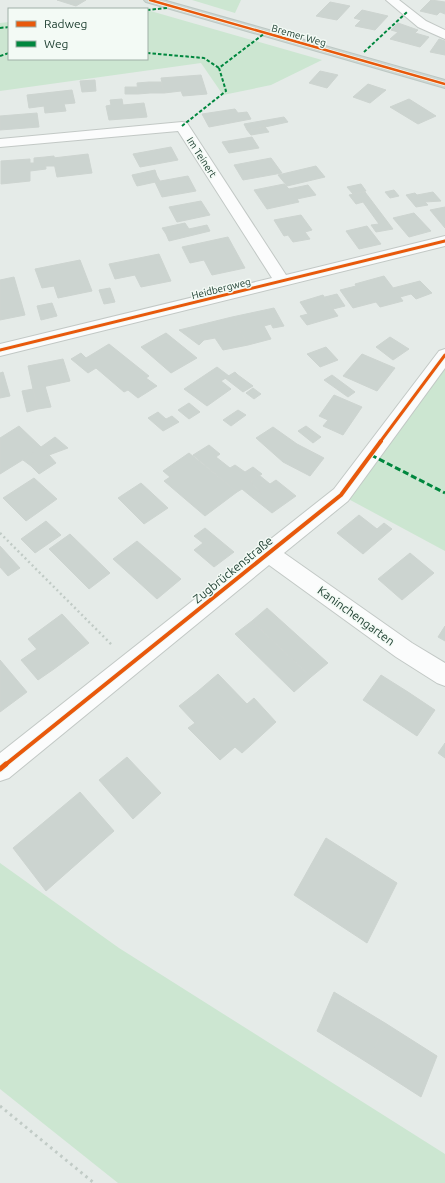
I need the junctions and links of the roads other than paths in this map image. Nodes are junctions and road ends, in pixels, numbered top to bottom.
1 (150, 0) edge
2 (392, 0) edge
3 (445, 35) edge
4 (445, 84) edge
5 (0, 143) edge
6 (445, 241) edge
7 (282, 281) junction
8 (0, 350) edge
9 (445, 355) edge
10 (270, 554) junction
11 (445, 675) edge
12 (0, 769) edge

1 - 4 main road, Bremer Weg
2 - 3 street
5 - 7 street, Im Teinert
6 - 7 street, Heidbergweg
7 - 8 street, Heidbergweg
9 - 10 street, Zugbrückenstraße
10 - 11 street, Kaninchengarten
10 - 12 street, Zugbrückenstraße

